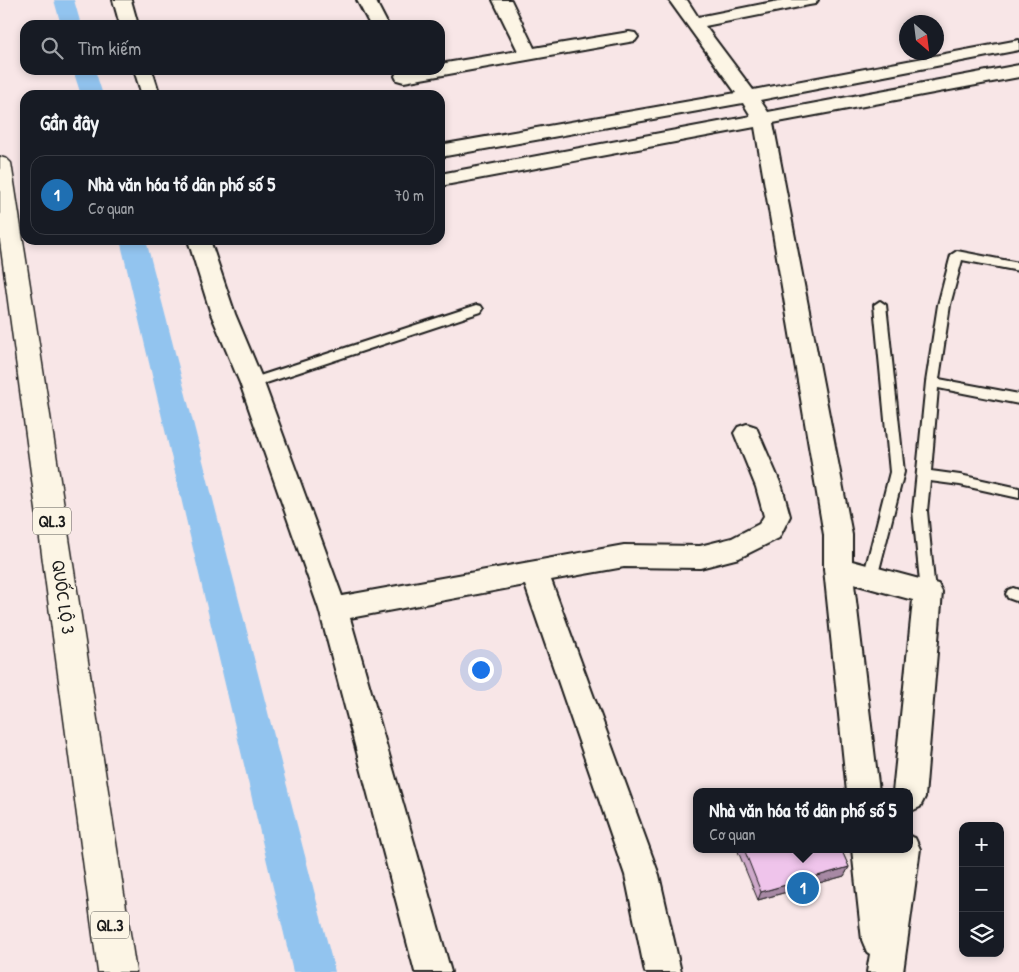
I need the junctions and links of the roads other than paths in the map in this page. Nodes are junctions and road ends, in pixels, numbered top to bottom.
1 (122, 0) edge
2 (366, 0) edge
3 (502, 0) edge
4 (678, 0) edge
5 (808, 0) edge
6 (128, 20) edge
7 (376, 20) edge
8 (693, 23) junction
9 (629, 37) dead end
10 (1019, 45) edge
11 (528, 54) junction
12 (445, 69) edge
13 (1019, 71) edge
14 (145, 75) edge
15 (404, 75) edge
16 (149, 90) edge
17 (411, 90) edge
18 (749, 96) junction
19 (763, 119) junction
20 (445, 150) edge
21 (0, 163) edge
22 (445, 179) edge
23 (18, 235) edge
24 (201, 245) edge
25 (1019, 267) edge
26 (880, 306) dead end
27 (477, 309) dead end
28 (932, 382) junction
29 (252, 383) junction
30 (1019, 399) edge
31 (747, 433) dead end
32 (924, 475) junction
33 (1019, 493) edge
34 (838, 569) junction
35 (534, 572) junction
36 (870, 578) junction
37 (928, 592) junction
38 (333, 608) junction
39 (863, 788) edge
40 (910, 788) edge
41 (869, 853) edge
42 (901, 853) edge
43 (117, 972) edge
44 (433, 972) edge
45 (663, 972) edge
46 (884, 972) edge

1 - 6 street
2 - 7 street
3 - 11 street
4 - 8 street
5 - 8 street
8 - 18 street
9 - 11 street
10 - 18 street
11 - 12 street
13 - 19 street
14 - 16 street
15 - 17 street
18 - 19 street
18 - 20 street
19 - 22 street
19 - 34 street
21 - 23 highway, QUỐC LỘ 3 / QL.3
23 - 43 highway, QUỐC LỘ 3 / QL.3
24 - 29 street
25 - 28 lane
26 - 36 lane
27 - 29 lane
28 - 30 lane
28 - 32 lane
29 - 38 street
31 - 35 street
32 - 33 lane
32 - 37 lane
34 - 36 street
34 - 39 street
35 - 38 street
35 - 45 street
36 - 37 street
37 - 40 street
38 - 44 street
41 - 46 street
42 - 46 street

